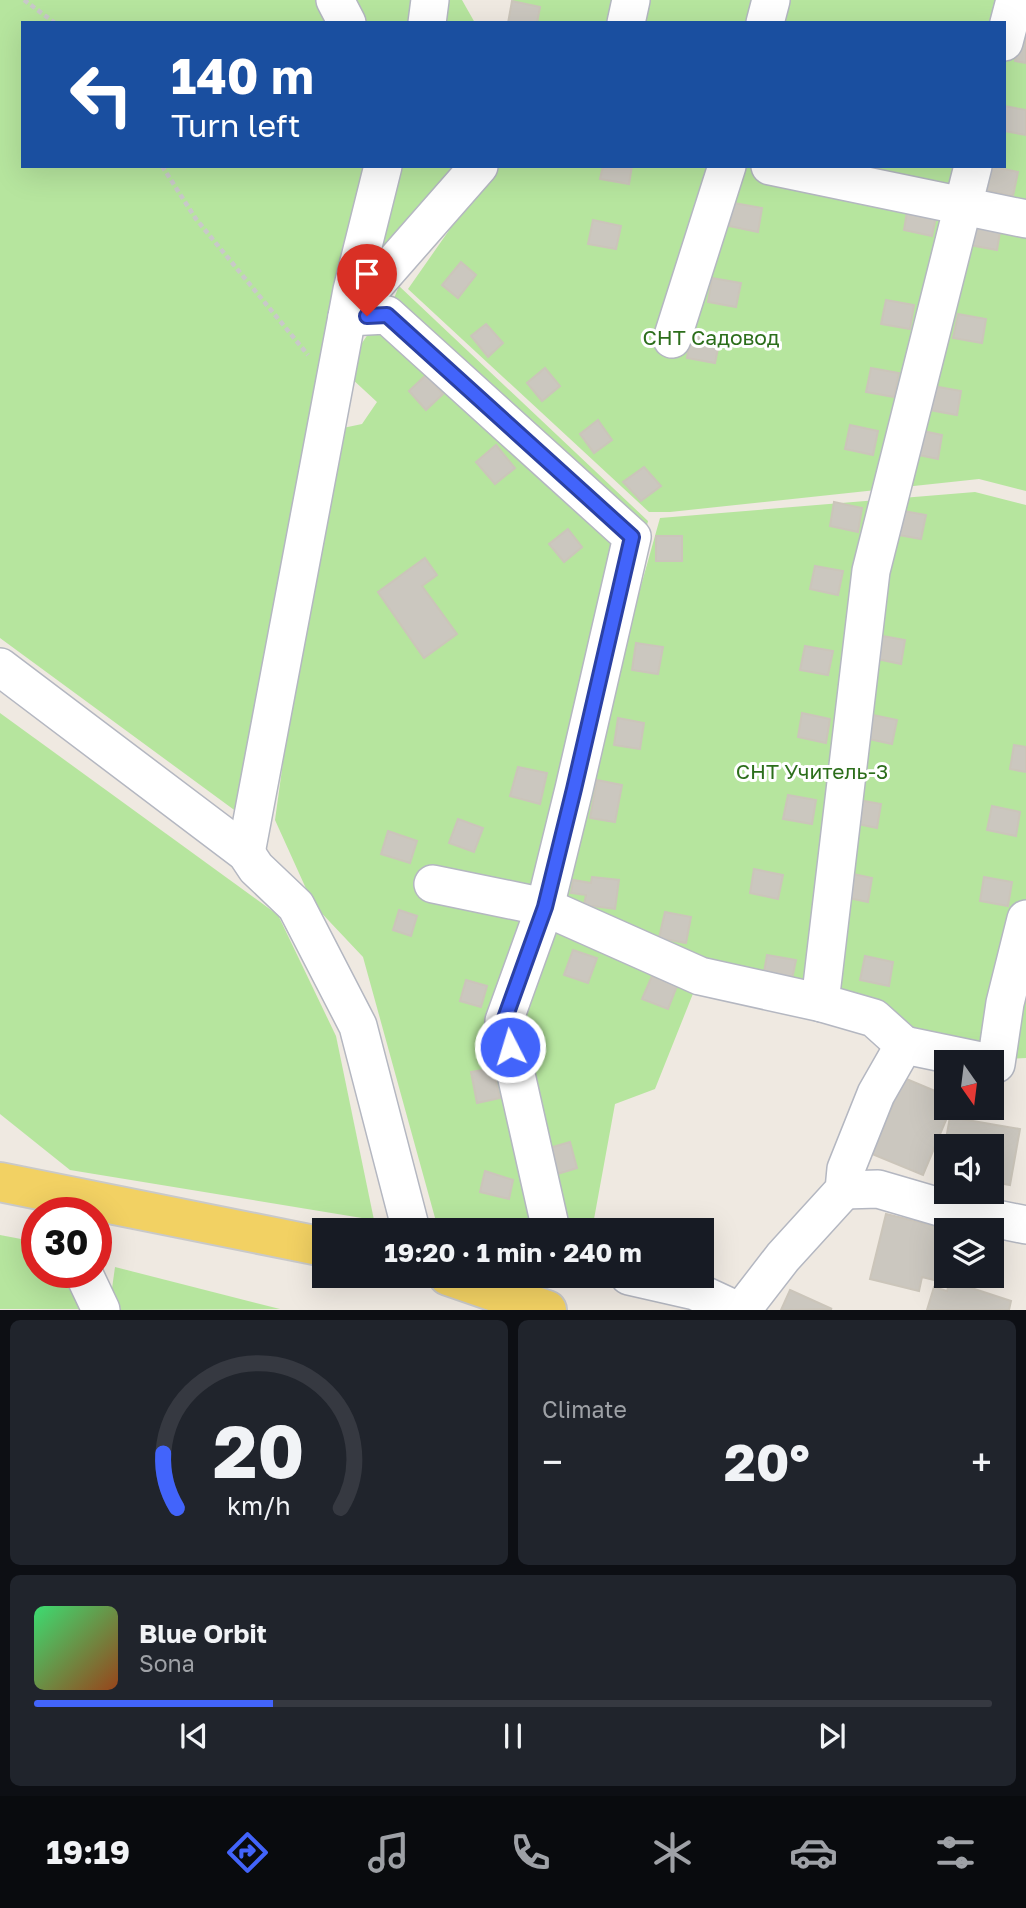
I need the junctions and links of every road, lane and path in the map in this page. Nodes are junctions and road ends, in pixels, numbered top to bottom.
1 (24, 0) edge
2 (335, 0) edge
3 (430, 0) edge
4 (631, 0) edge
5 (771, 0) edge
6 (1015, 0) edge
7 (52, 21) edge
8 (346, 21) edge
9 (427, 21) edge
10 (626, 21) edge
11 (766, 21) edge
12 (1006, 34) edge
13 (163, 168) edge
14 (383, 168) edge
15 (477, 168) edge
16 (726, 168) edge
17 (780, 168) edge
18 (972, 168) edge
19 (963, 206) junction
20 (1026, 219) edge
21 (347, 317) junction
22 (672, 339) dead end
23 (334, 386) junction
24 (0, 667) edge
25 (246, 853) junction
26 (433, 884) dead end
27 (545, 907) junction
28 (1026, 919) edge
29 (822, 1003) junction
30 (904, 1045) junction
31 (1001, 1050) edge
32 (934, 1051) edge
33 (0, 1182) edge
34 (844, 1189) junction
35 (51, 1197) edge
36 (112, 1212) edge
37 (408, 1218) edge
38 (548, 1218) edge
39 (1026, 1226) edge
40 (312, 1245) edge
41 (76, 1288) edge
42 (90, 1288) edge
43 (483, 1288) edge
44 (682, 1288) edge
45 (66, 1310) edge
46 (101, 1310) edge
47 (547, 1310) edge
48 (736, 1310) edge
49 (742, 1310) edge

1 - 7 path
2 - 8 street
3 - 9 street
4 - 10 street
5 - 11 street
6 - 12 street
13 - 23 path
14 - 21 street
15 - 21 street
16 - 22 street
17 - 19 street
18 - 19 street
19 - 20 street
19 - 29 street
21 - 23 street
21 - 27 street
23 - 25 street
24 - 25 street
25 - 37 street
26 - 27 street
27 - 29 street
27 - 38 street
28 - 31 street
29 - 30 street
30 - 32 street
30 - 34 street
33 - 35 main road
34 - 39 street
34 - 49 street
36 - 40 main road
41 - 45 street
42 - 46 street
43 - 47 main road
44 - 48 street

